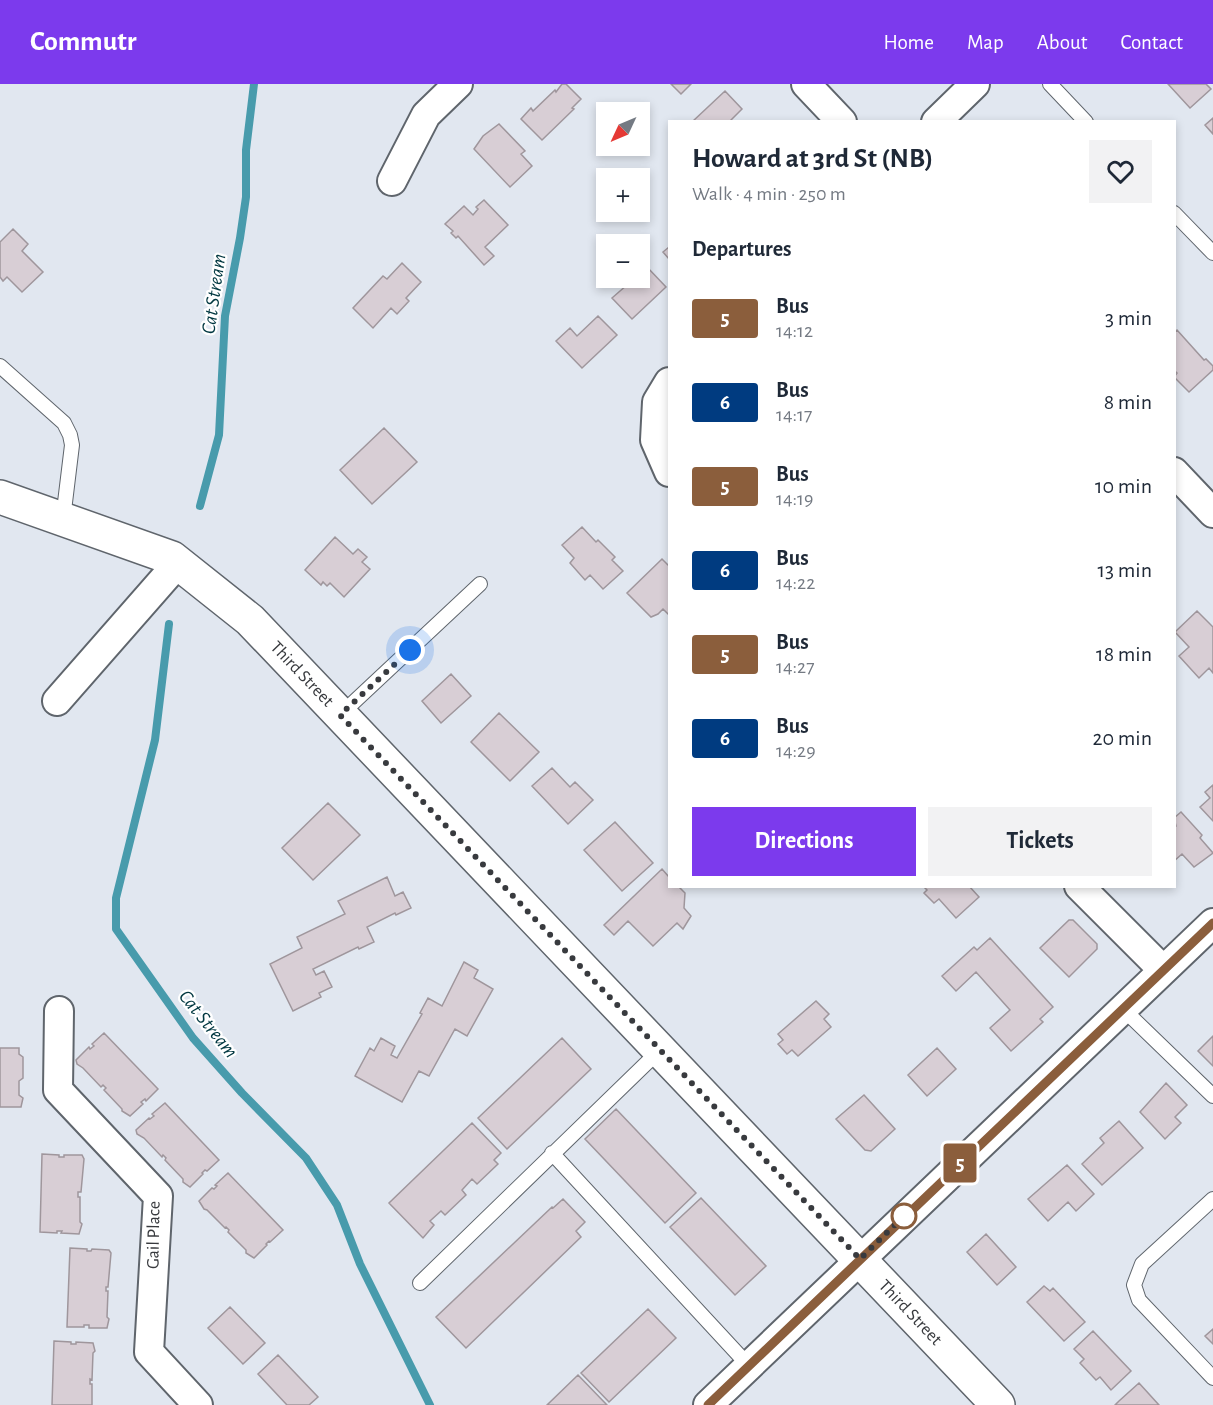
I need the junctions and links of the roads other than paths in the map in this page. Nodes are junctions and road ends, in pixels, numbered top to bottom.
1 (458, 84) edge
2 (806, 84) edge
3 (975, 84) edge
4 (1050, 84) edge
5 (840, 120) edge
6 (938, 120) edge
7 (1084, 120) edge
8 (392, 181) dead end
9 (1176, 215) edge
10 (1213, 253) edge
11 (0, 366) edge
12 (663, 392) edge
13 (668, 470) edge
14 (1176, 474) edge
15 (0, 497) edge
16 (1213, 513) edge
17 (63, 519) junction
18 (178, 563) junction
19 (480, 584) dead end
20 (57, 701) dead end
21 (340, 715) junction
22 (1080, 888) edge
23 (1213, 923) edge
24 (1162, 969) junction
25 (1122, 1008) junction
26 (59, 1011) dead end
27 (660, 1050) junction
28 (1213, 1096) edge
29 (552, 1153) junction
30 (1213, 1199) edge
31 (860, 1259) junction
32 (420, 1283) dead end
33 (749, 1366) junction
34 (1213, 1378) edge
35 (198, 1405) edge
36 (708, 1405) edge
37 (998, 1405) edge

1 - 8 street
2 - 5 street
3 - 6 street
4 - 7 lane
9 - 10 lane
11 - 17 lane
12 - 13 street
14 - 16 street
15 - 17 street, Third Street
17 - 18 street, Third Street
18 - 20 street
18 - 21 street, Third Street
19 - 21 lane
21 - 27 street, Third Street
22 - 24 street
23 - 24 street
24 - 25 street
25 - 28 lane
25 - 31 street
26 - 35 street, Gail Place
27 - 29 lane
27 - 31 street, Third Street
29 - 32 lane
29 - 33 lane
30 - 34 lane
31 - 33 street
31 - 37 street, Third Street
33 - 36 street

